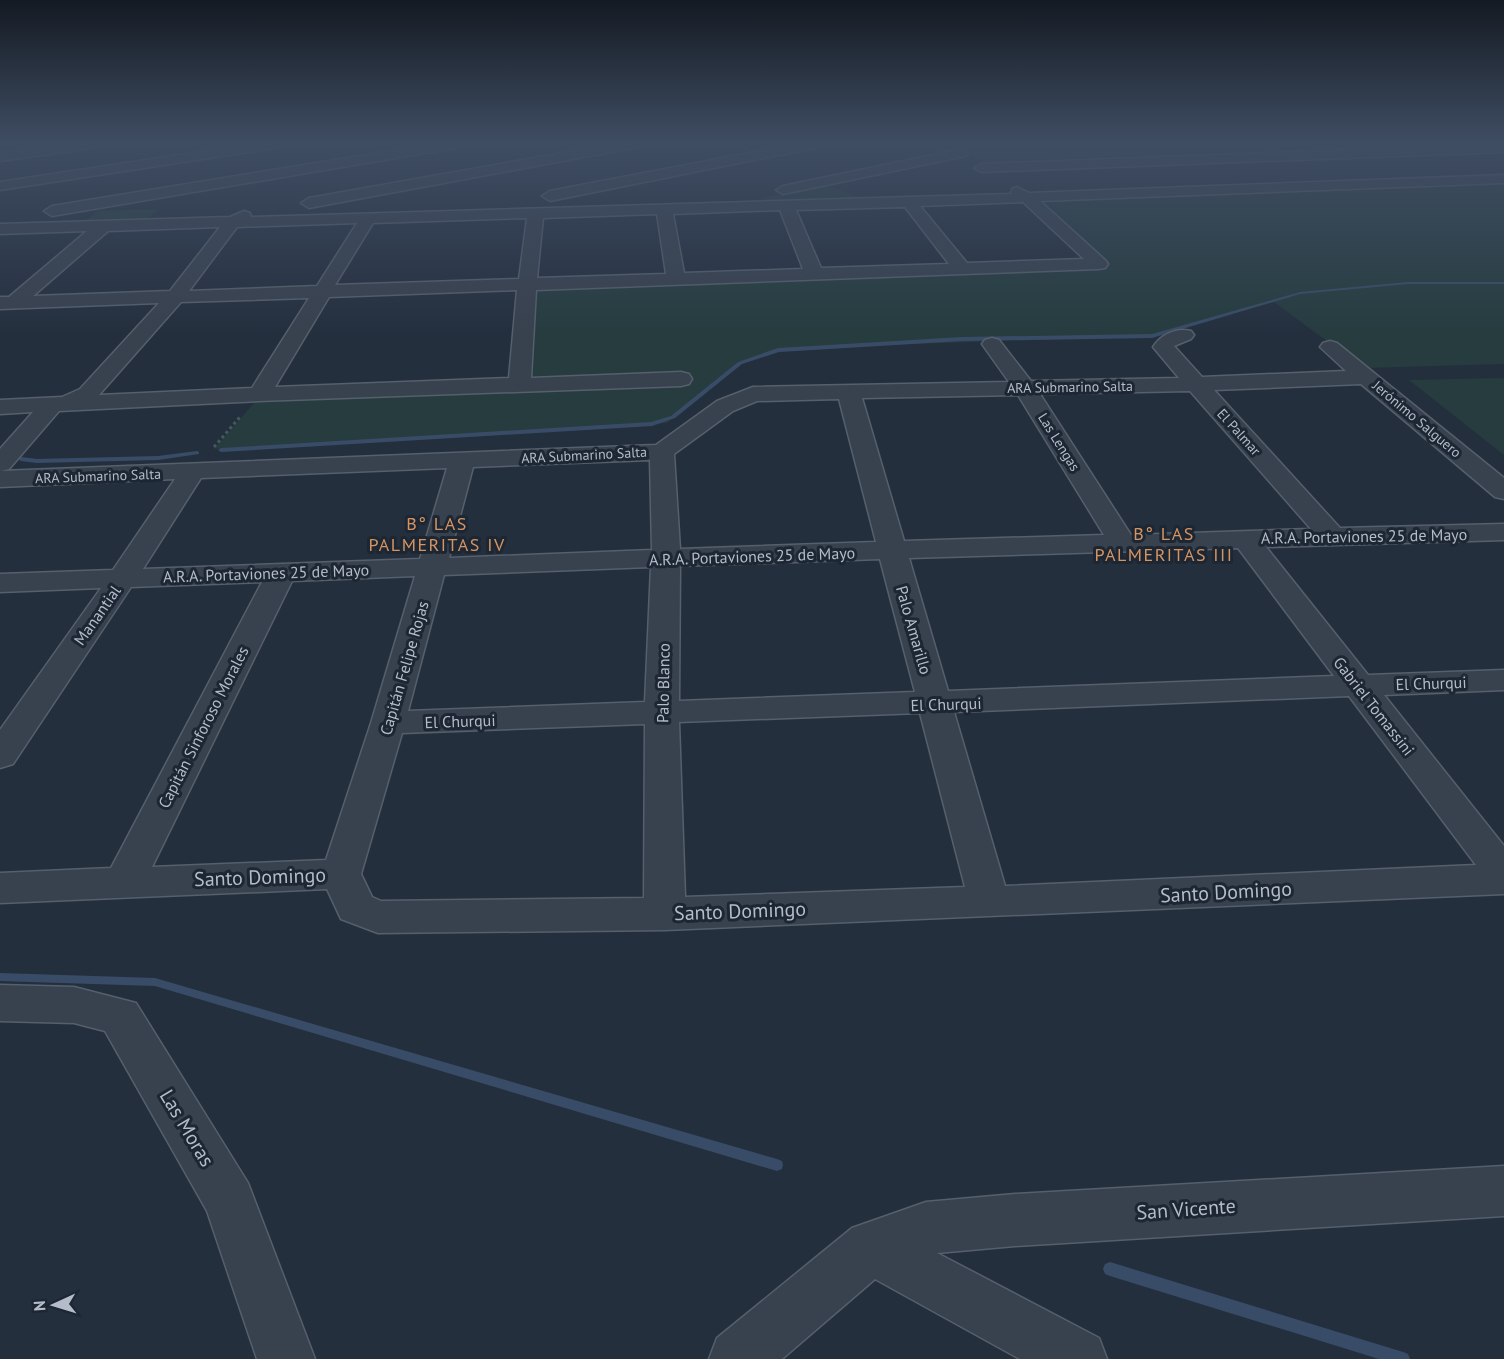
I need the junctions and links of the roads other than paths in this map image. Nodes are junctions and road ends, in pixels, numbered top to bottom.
1 (96, 206) edge
2 (232, 206) edge
3 (311, 206) edge
4 (492, 206) edge
5 (576, 206) edge
6 (742, 206) edge
7 (787, 206) edge
8 (912, 206) edge
9 (1036, 206) edge
10 (724, 207) joint
11 (663, 208) junction
12 (585, 210) junction
13 (536, 212) junction
14 (460, 214) junction
15 (368, 218) junction
16 (249, 219) junction
17 (1, 225) edge
18 (102, 227) junction
19 (961, 268) junction
20 (814, 273) junction
21 (676, 279) junction
22 (527, 284) junction
23 (322, 292) junction
24 (175, 297) junction
25 (7, 303) edge
26 (1184, 335) dead end
27 (992, 344) dead end
28 (1330, 346) dead end
29 (1366, 376) junction
30 (681, 379) dead end
31 (1195, 384) junction
32 (519, 385) junction
33 (1025, 388) junction
34 (849, 393) junction
35 (259, 394) junction
36 (59, 404) junction
37 (0, 407) edge
38 (662, 452) junction
39 (462, 461) junction
40 (0, 464) edge
41 (192, 473) junction
42 (0, 479) edge
43 (1504, 490) edge
44 (1504, 532) edge
45 (1333, 537) junction
46 (1245, 539) junction
47 (1122, 542) junction
48 (891, 550) junction
49 (666, 560) junction
50 (433, 567) junction
51 (282, 572) junction
52 (122, 579) junction
53 (0, 583) edge
54 (1504, 680) edge
55 (1358, 685) junction
56 (934, 704) junction
57 (662, 714) junction
58 (388, 723) junction
59 (0, 756) edge
60 (341, 874) junction
61 (1504, 874) edge
62 (1504, 879) edge
63 (124, 882) junction
64 (0, 888) edge
65 (989, 902) junction
66 (665, 914) junction
67 (0, 1004) edge
68 (1504, 1191) edge
69 (871, 1247) junction
70 (286, 1359) edge
71 (738, 1359) edge
72 (1078, 1359) edge

1 - 17 street
2 - 16 street
3 - 16 street
4 - 14 street
5 - 12 street
6 - 10 street
7 - 20 street
8 - 19 street
9 - 19 street
10 - 11 street
11 - 12 street
11 - 21 street
12 - 13 street
13 - 14 street
13 - 22 street
14 - 15 street
15 - 16 street
15 - 23 street
16 - 18 street
16 - 24 street
17 - 18 street
18 - 25 street
19 - 20 street
20 - 21 street
21 - 22 street
22 - 23 street
22 - 32 street
23 - 24 street
23 - 35 street
24 - 25 street
24 - 36 street
26 - 31 street, El Palmar
27 - 33 street, Las Lengas
28 - 29 street, Jerónimo Salguero
29 - 31 street, ARA Submarino Salta
29 - 43 street, Jerónimo Salguero
30 - 32 street
31 - 33 street, ARA Submarino Salta
31 - 45 street, El Palmar
32 - 35 street
33 - 34 street, ARA Submarino Salta
33 - 47 street, Las Lengas
34 - 38 street, ARA Submarino Salta
34 - 48 street, Palo Amarillo
35 - 36 street
36 - 37 street
36 - 40 street
38 - 39 street, ARA Submarino Salta
38 - 49 street, Palo Blanco
39 - 41 street, ARA Submarino Salta
39 - 50 street, Capitán Felipe Rojas
41 - 42 street, ARA Submarino Salta
41 - 52 street, Manantial
44 - 45 street, A.R.A. Portaviones 25 de Mayo
45 - 46 street, A.R.A. Portaviones 25 de Mayo
46 - 47 street, A.R.A. Portaviones 25 de Mayo
46 - 55 street, Gabriel Tomassini
47 - 48 street, A.R.A. Portaviones 25 de Mayo
48 - 49 street, A.R.A. Portaviones 25 de Mayo
48 - 56 street, Palo Amarillo
49 - 50 street, A.R.A. Portaviones 25 de Mayo
49 - 57 street, Palo Blanco
50 - 51 street, A.R.A. Portaviones 25 de Mayo
50 - 58 street, Capitán Felipe Rojas
51 - 52 street, A.R.A. Portaviones 25 de Mayo
51 - 63 street, Capitán Sinforoso Morales
52 - 53 street, A.R.A. Portaviones 25 de Mayo
52 - 59 street, Manantial
54 - 55 street, El Churqui
55 - 56 street, El Churqui
55 - 61 street, Gabriel Tomassini
56 - 57 street, El Churqui
56 - 65 street, Palo Amarillo
57 - 58 street, El Churqui
57 - 66 street, Palo Blanco
58 - 60 street, Capitán Felipe Rojas
60 - 63 street, Santo Domingo
60 - 66 street, Santo Domingo
62 - 65 street, Santo Domingo
63 - 64 street, Santo Domingo
65 - 66 street, Santo Domingo
67 - 70 street, Las Moras
68 - 69 street, San Vicente
69 - 71 street
69 - 72 street

